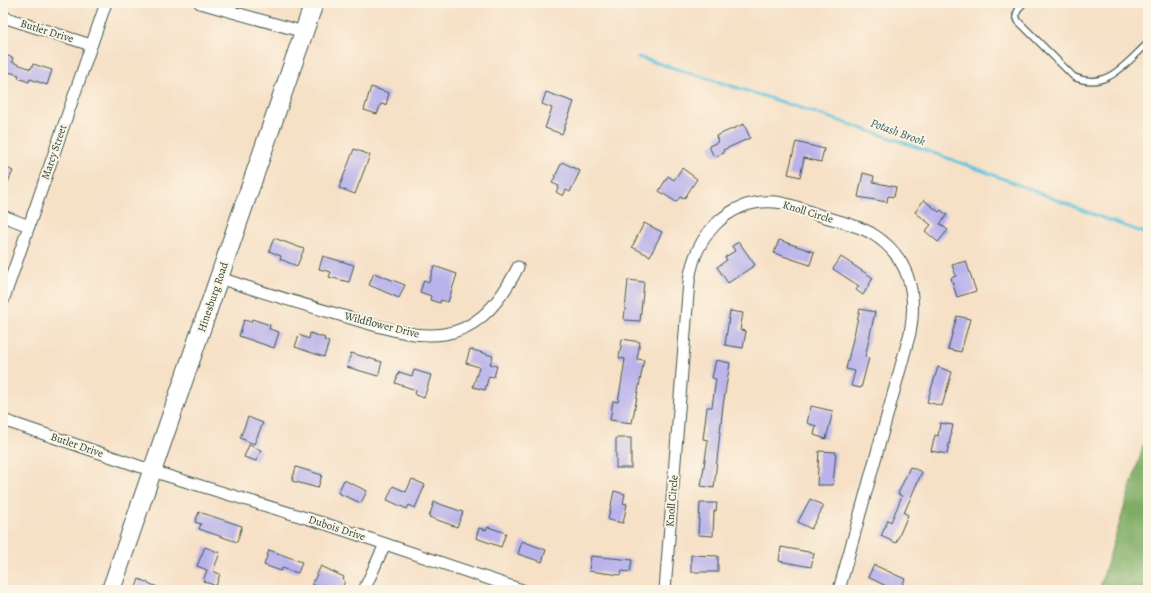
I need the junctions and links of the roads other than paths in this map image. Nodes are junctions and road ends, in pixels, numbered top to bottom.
1 (106, 3) edge
2 (200, 3) edge
3 (314, 3) edge
4 (1024, 3) edge
5 (3, 17) edge
6 (304, 32) junction
7 (1148, 43) edge
8 (91, 45) junction
9 (3, 216) edge
10 (29, 226) junction
11 (518, 267) dead end
12 (220, 278) junction
13 (3, 301) edge
14 (3, 420) edge
15 (152, 470) junction
16 (385, 544) junction
17 (111, 590) edge
18 (364, 590) edge
19 (522, 590) edge
20 (665, 590) edge
21 (839, 590) edge

1 - 8 street, Marcy Street
2 - 6 street
3 - 6 main road, Hinesburg Road
4 - 7 lane
5 - 8 street, Butler Drive
6 - 12 main road, Hinesburg Road
8 - 10 street, Marcy Street
9 - 10 street
10 - 13 street, Marcy Street
11 - 12 street, Wildflower Drive
12 - 15 main road, Hinesburg Road
14 - 15 street, Butler Drive
15 - 16 street, Dubois Drive
15 - 17 main road, Hinesburg Road
16 - 18 street
16 - 19 street, Dubois Drive
20 - 21 street, Knoll Circle

